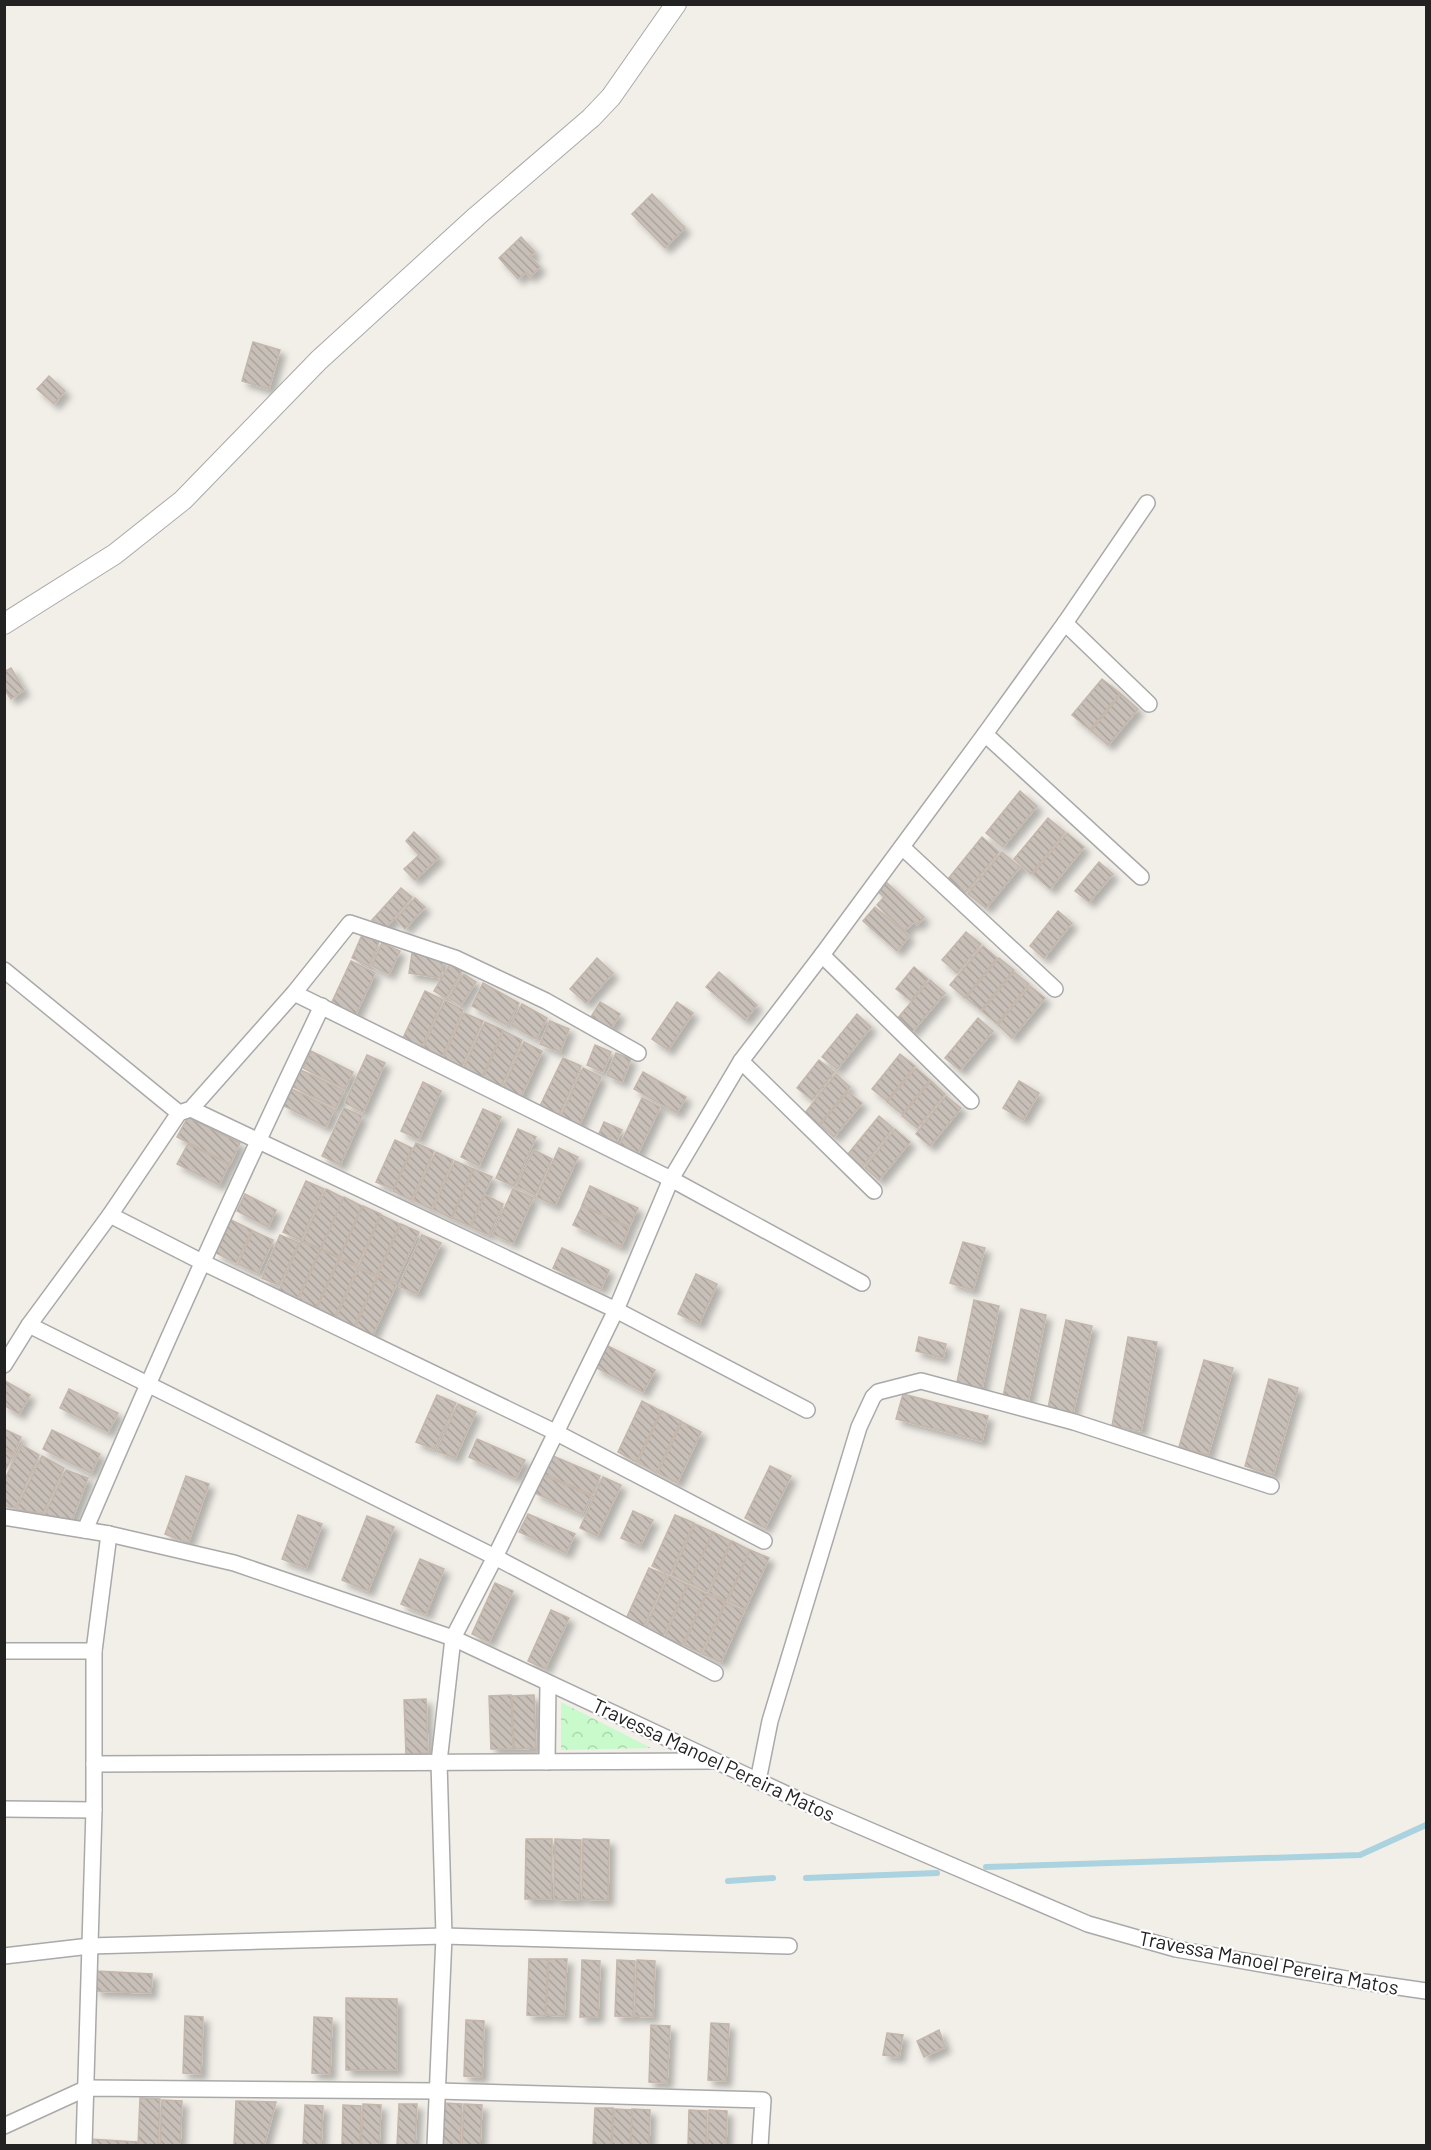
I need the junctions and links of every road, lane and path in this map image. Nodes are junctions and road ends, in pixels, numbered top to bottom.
1 (676, 4) edge
2 (1148, 503) dead end
3 (1065, 623) junction
4 (4, 624) edge
5 (1149, 704) dead end
6 (985, 735) junction
7 (902, 847) junction
8 (1141, 877) dead end
9 (822, 955) junction
10 (4, 970) edge
11 (1055, 989) dead end
12 (294, 993) junction
13 (322, 1006) junction
14 (638, 1053) dead end
15 (741, 1061) junction
16 (970, 1101) dead end
17 (185, 1111) junction
18 (258, 1140) junction
19 (671, 1179) junction
20 (874, 1191) dead end
21 (110, 1215) junction
22 (204, 1263) junction
23 (862, 1283) dead end
24 (616, 1310) junction
25 (29, 1324) junction
26 (4, 1365) edge
27 (147, 1384) junction
28 (807, 1410) dead end
29 (555, 1432) junction
30 (1271, 1486) dead end
31 (4, 1517) edge
32 (85, 1530) junction
33 (109, 1534) junction
34 (764, 1541) dead end
35 (495, 1557) junction
36 (453, 1638) junction
37 (4, 1651) edge
38 (94, 1651) junction
39 (715, 1673) dead end
40 (549, 1683) junction
41 (716, 1761) junction
42 (439, 1762) junction
43 (547, 1762) junction
44 (94, 1764) junction
45 (758, 1781) junction
46 (4, 1809) edge
47 (94, 1810) junction
48 (444, 1936) junction
49 (90, 1946) junction
50 (789, 1946) dead end
51 (12, 1956) edge
52 (4, 1963) edge
53 (1426, 1991) edge
54 (87, 2088) junction
55 (437, 2091) junction
56 (4, 2126) edge
57 (84, 2145) edge
58 (435, 2145) edge
59 (760, 2145) edge

1 - 4 street
2 - 3 street
3 - 5 street
3 - 6 street
6 - 7 street
6 - 8 street
7 - 9 street
7 - 11 street
9 - 15 street
9 - 16 street
10 - 17 street
12 - 13 street
12 - 14 street
12 - 17 street
13 - 18 street
13 - 19 street
15 - 19 street
15 - 20 street
17 - 18 street
17 - 21 street
18 - 22 street
18 - 24 street
19 - 23 street
19 - 24 street
21 - 22 street
21 - 25 street
22 - 27 street
22 - 29 street
24 - 28 street
24 - 29 street
25 - 26 street
25 - 27 street
27 - 32 street
27 - 35 street
29 - 34 street
29 - 35 street
30 - 45 street
31 - 32 street, Travessa Manoel Pereira Matos
32 - 33 street, Travessa Manoel Pereira Matos
33 - 36 street, Travessa Manoel Pereira Matos
33 - 38 street
35 - 36 street
35 - 39 street
36 - 40 street, Travessa Manoel Pereira Matos
36 - 42 street
37 - 38 street
38 - 44 street
40 - 41 street, Travessa Manoel Pereira Matos
40 - 43 street
41 - 43 street
41 - 45 street, Travessa Manoel Pereira Matos
42 - 43 street
42 - 44 street
42 - 48 street
44 - 47 street
45 - 53 street, Travessa Manoel Pereira Matos
46 - 47 street
47 - 49 street
48 - 49 street
48 - 50 street
48 - 55 street
49 - 51 street
49 - 54 street
51 - 52 street
54 - 55 street
54 - 56 street
54 - 57 street
55 - 58 street
55 - 59 street

